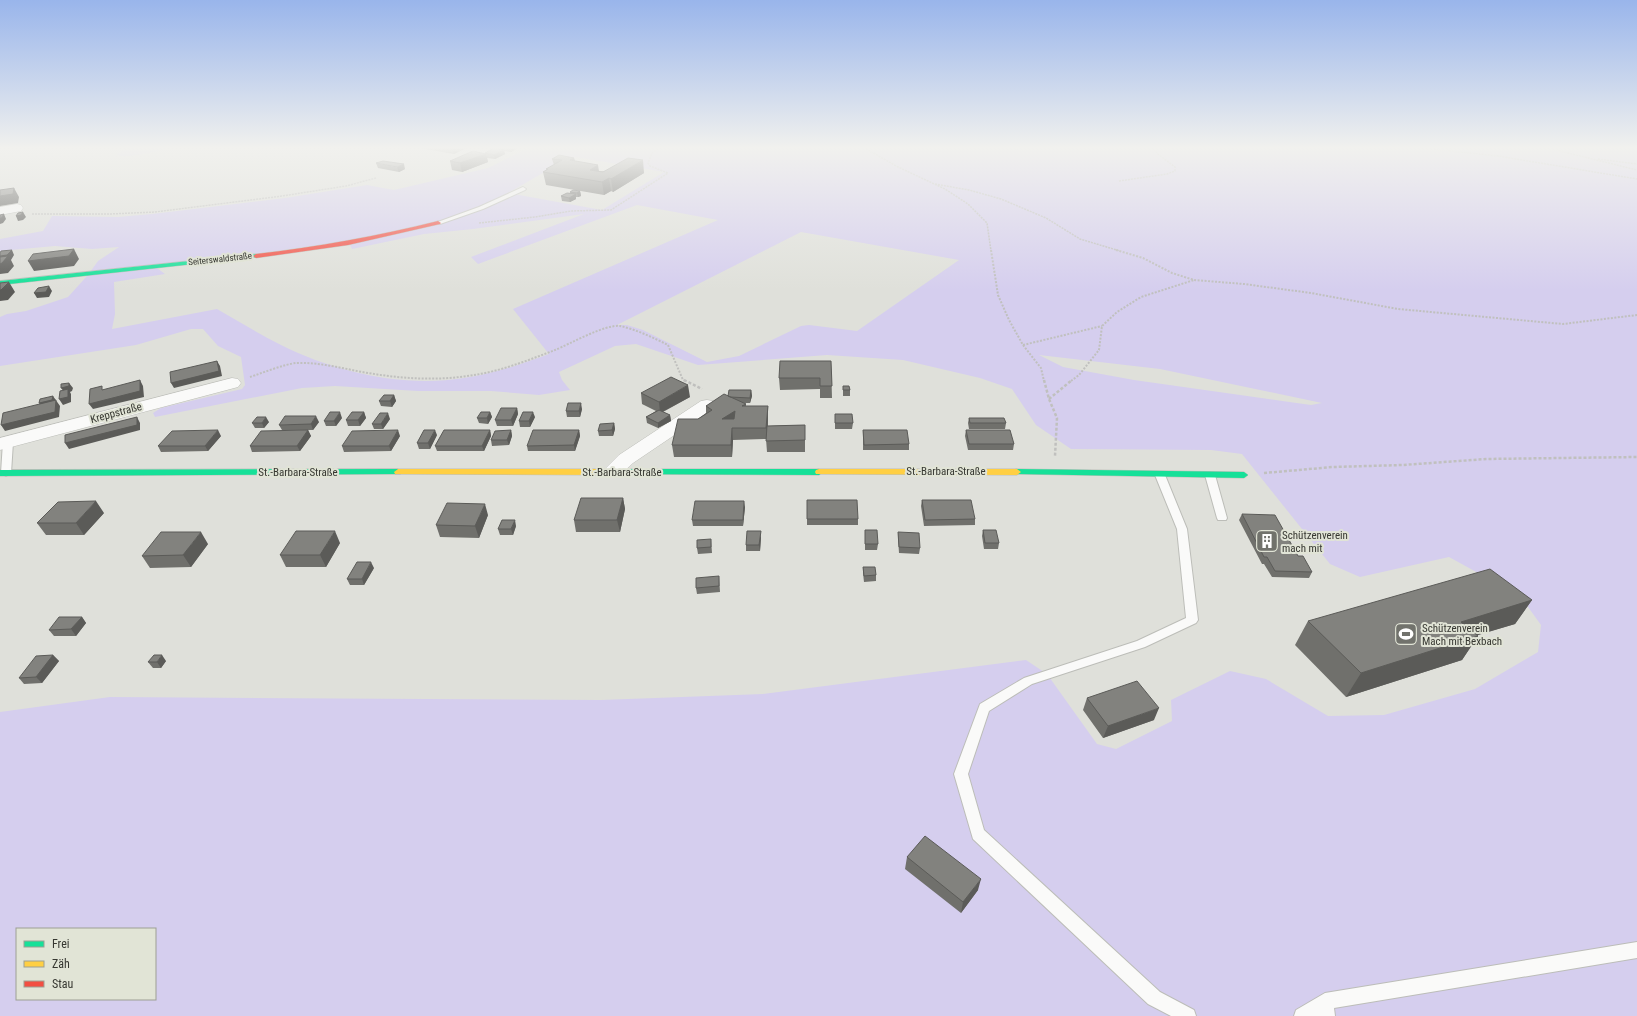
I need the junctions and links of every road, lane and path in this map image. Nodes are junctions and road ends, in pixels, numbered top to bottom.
1 (292, 194) edge
2 (511, 194) edge
3 (635, 194) edge
4 (953, 194) edge
5 (985, 194) edge
6 (17, 208) joint
7 (0, 211) edge
8 (438, 223) joint
9 (478, 223) dead end
10 (1194, 280) junction
11 (0, 283) edge
12 (1637, 315) edge
13 (1102, 326) junction
14 (1023, 345) junction
15 (232, 383) joint
16 (1049, 399) junction
17 (707, 405) joint
18 (4, 443) edge
19 (1637, 457) edge
20 (612, 471) junction
21 (3, 473) edge
22 (1054, 473) junction
23 (1160, 475) junction
24 (1210, 475) junction
25 (1244, 475) joint
26 (1222, 518) dead end
27 (1637, 950) edge
28 (1326, 1009) edge
29 (1188, 1016) edge
30 (1302, 1016) edge

1 - 6 path
2 - 8 lane
3 - 9 path
4 - 14 path
5 - 10 path
6 - 7 street
8 - 11 street, Seiterswaldstraße
10 - 12 path
10 - 13 path
13 - 14 path
13 - 16 path
14 - 16 path
15 - 17 path
15 - 18 street, Kreppstraße
16 - 22 path
17 - 20 street
18 - 21 lane
19 - 25 path
20 - 21 street, St.-Barbara-Straße
20 - 22 street, St.-Barbara-Straße
22 - 23 street, St.-Barbara-Straße
23 - 24 street, St.-Barbara-Straße
23 - 29 lane
24 - 25 street, St.-Barbara-Straße
24 - 26 lane
27 - 28 lane
28 - 30 lane

